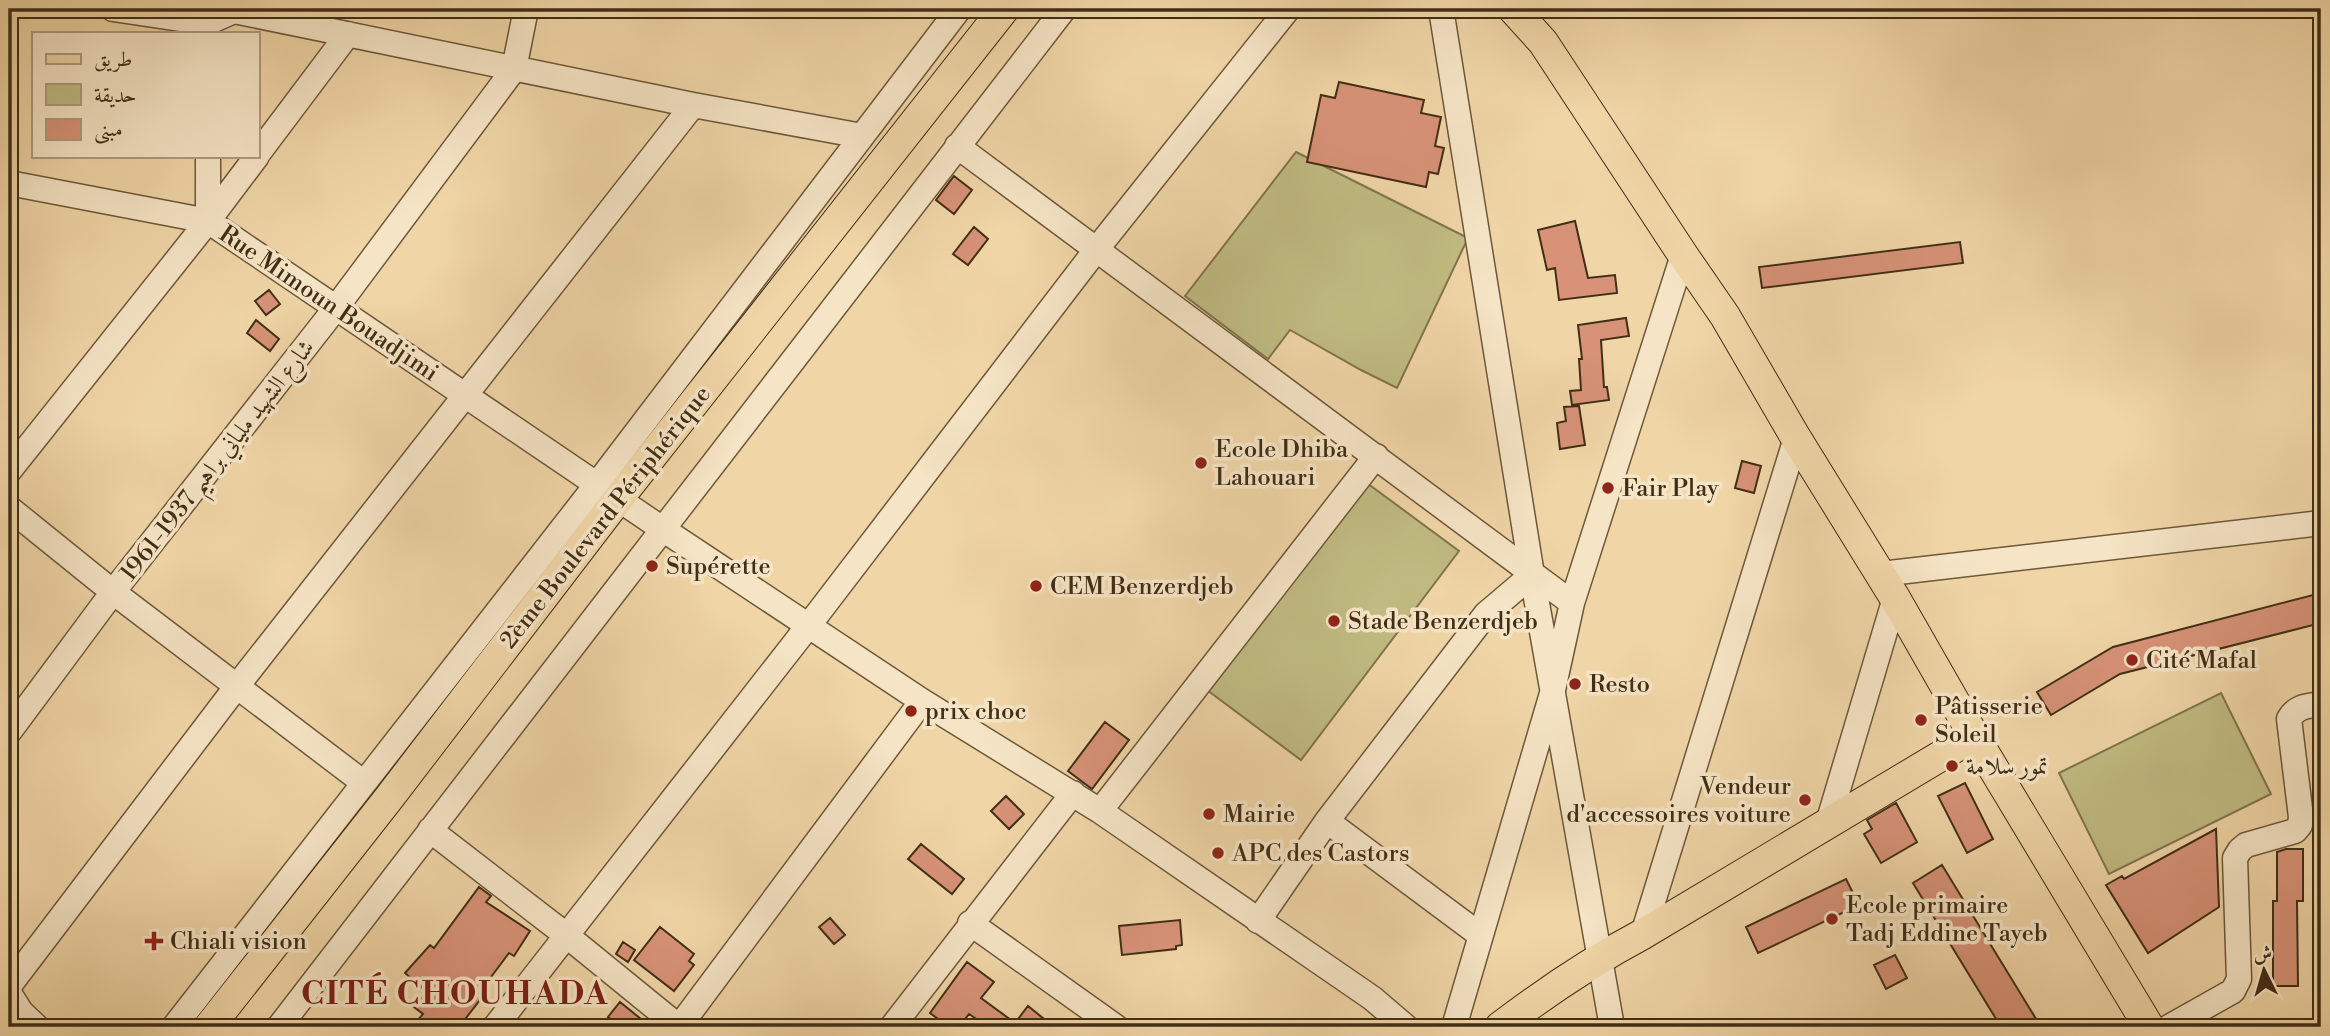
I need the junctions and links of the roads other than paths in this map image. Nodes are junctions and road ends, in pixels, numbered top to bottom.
1 (113, 9) edge
2 (526, 9) edge
3 (959, 9) edge
4 (1004, 9) edge
5 (1024, 9) edge
6 (1063, 9) edge
7 (1288, 9) edge
8 (1441, 9) edge
9 (1513, 9) edge
10 (207, 28) edge
11 (348, 34) junction
12 (514, 69) junction
13 (693, 105) junction
14 (862, 136) junction
15 (957, 146) junction
16 (259, 152) edge
17 (208, 158) edge
18 (255, 158) edge
19 (14, 191) edge
20 (208, 221) junction
21 (1096, 250) junction
22 (1683, 255) junction
23 (335, 309) junction
24 (464, 395) junction
25 (1796, 438) junction
26 (1377, 456) junction
27 (9, 471) edge
28 (617, 497) junction
29 (9, 508) edge
30 (2321, 523) edge
31 (664, 530) junction
32 (1532, 575) junction
33 (1888, 586) junction
34 (113, 592) junction
35 (1572, 603) junction
36 (809, 625) junction
37 (237, 686) junction
38 (1552, 690) junction
39 (922, 701) junction
40 (2321, 704) edge
41 (9, 732) edge
42 (1974, 736) junction
43 (364, 783) junction
44 (1073, 793) junction
45 (1100, 811) junction
46 (1327, 821) junction
47 (1828, 823) junction
48 (430, 831) junction
49 (1258, 921) junction
50 (971, 923) junction
51 (1643, 934) junction
52 (1480, 935) junction
53 (566, 936) junction
54 (1600, 957) junction
55 (9, 986) edge
56 (1105, 1024) edge
57 (174, 1027) edge
58 (209, 1027) edge
59 (234, 1027) edge
60 (279, 1027) edge
61 (495, 1027) edge
62 (679, 1027) edge
63 (892, 1027) edge
64 (1406, 1027) edge
65 (1454, 1027) edge
66 (1500, 1027) edge
67 (1612, 1027) edge
68 (2149, 1027) edge
69 (2169, 1027) edge

1 - 10 street
2 - 12 street, شارع الشهيد ملياني براهيم 1937-1961
3 - 14 street
4 - 28 main road, 2ème Boulevard Périphérique
5 - 28 main road, 2ème Boulevard Périphérique
6 - 15 street
7 - 21 street
8 - 32 street
9 - 22 main road
10 - 11 street
11 - 12 street
11 - 16 street
12 - 13 street
12 - 23 street, شارع الشهيد ملياني براهيم 1937-1961
13 - 14 street
13 - 24 street
14 - 28 street
15 - 21 street
15 - 31 street
17 - 20 street
18 - 20 street
19 - 20 street, Rue Mimoun Bouadjimi
20 - 23 street, Rue Mimoun Bouadjimi
20 - 27 street
21 - 26 street
21 - 36 street
22 - 25 main road
22 - 35 street
23 - 24 street, Rue Mimoun Bouadjimi
23 - 34 street, شارع الشهيد ملياني براهيم 1937-1961
24 - 28 street, Rue Mimoun Bouadjimi
24 - 37 street
25 - 33 main road
25 - 51 street
26 - 32 street
26 - 45 street
28 - 31 street, Rue Mimoun Bouadjimi
28 - 43 street
28 - 58 main road, 2ème Boulevard Périphérique
28 - 59 main road, 2ème Boulevard Périphérique
29 - 34 street
30 - 33 street
31 - 36 street, Rue Mimoun Bouadjimi
31 - 48 street
32 - 35 street
32 - 38 street
32 - 46 street
33 - 42 main road
33 - 47 street
34 - 37 street
34 - 41 street, شارع الشهيد ملياني براهيم 1937-1961
35 - 38 street
36 - 39 street, Rue Mimoun Bouadjimi
36 - 53 street
37 - 43 street
37 - 55 street
38 - 52 street
38 - 54 street
39 - 44 street, Rue Mimoun Bouadjimi
39 - 62 street
40 - 69 street
42 - 47 main road
42 - 68 main road
43 - 57 street
44 - 45 street, Rue Mimoun Bouadjimi
44 - 50 street
45 - 49 street, Rue Mimoun Bouadjimi
46 - 49 street
46 - 52 street
47 - 51 main road
48 - 53 street
48 - 60 street
49 - 64 street, Rue Mimoun Bouadjimi
50 - 56 street
50 - 63 street
51 - 54 main road
52 - 65 street
53 - 61 street
53 - 62 street
54 - 66 main road
54 - 67 street

